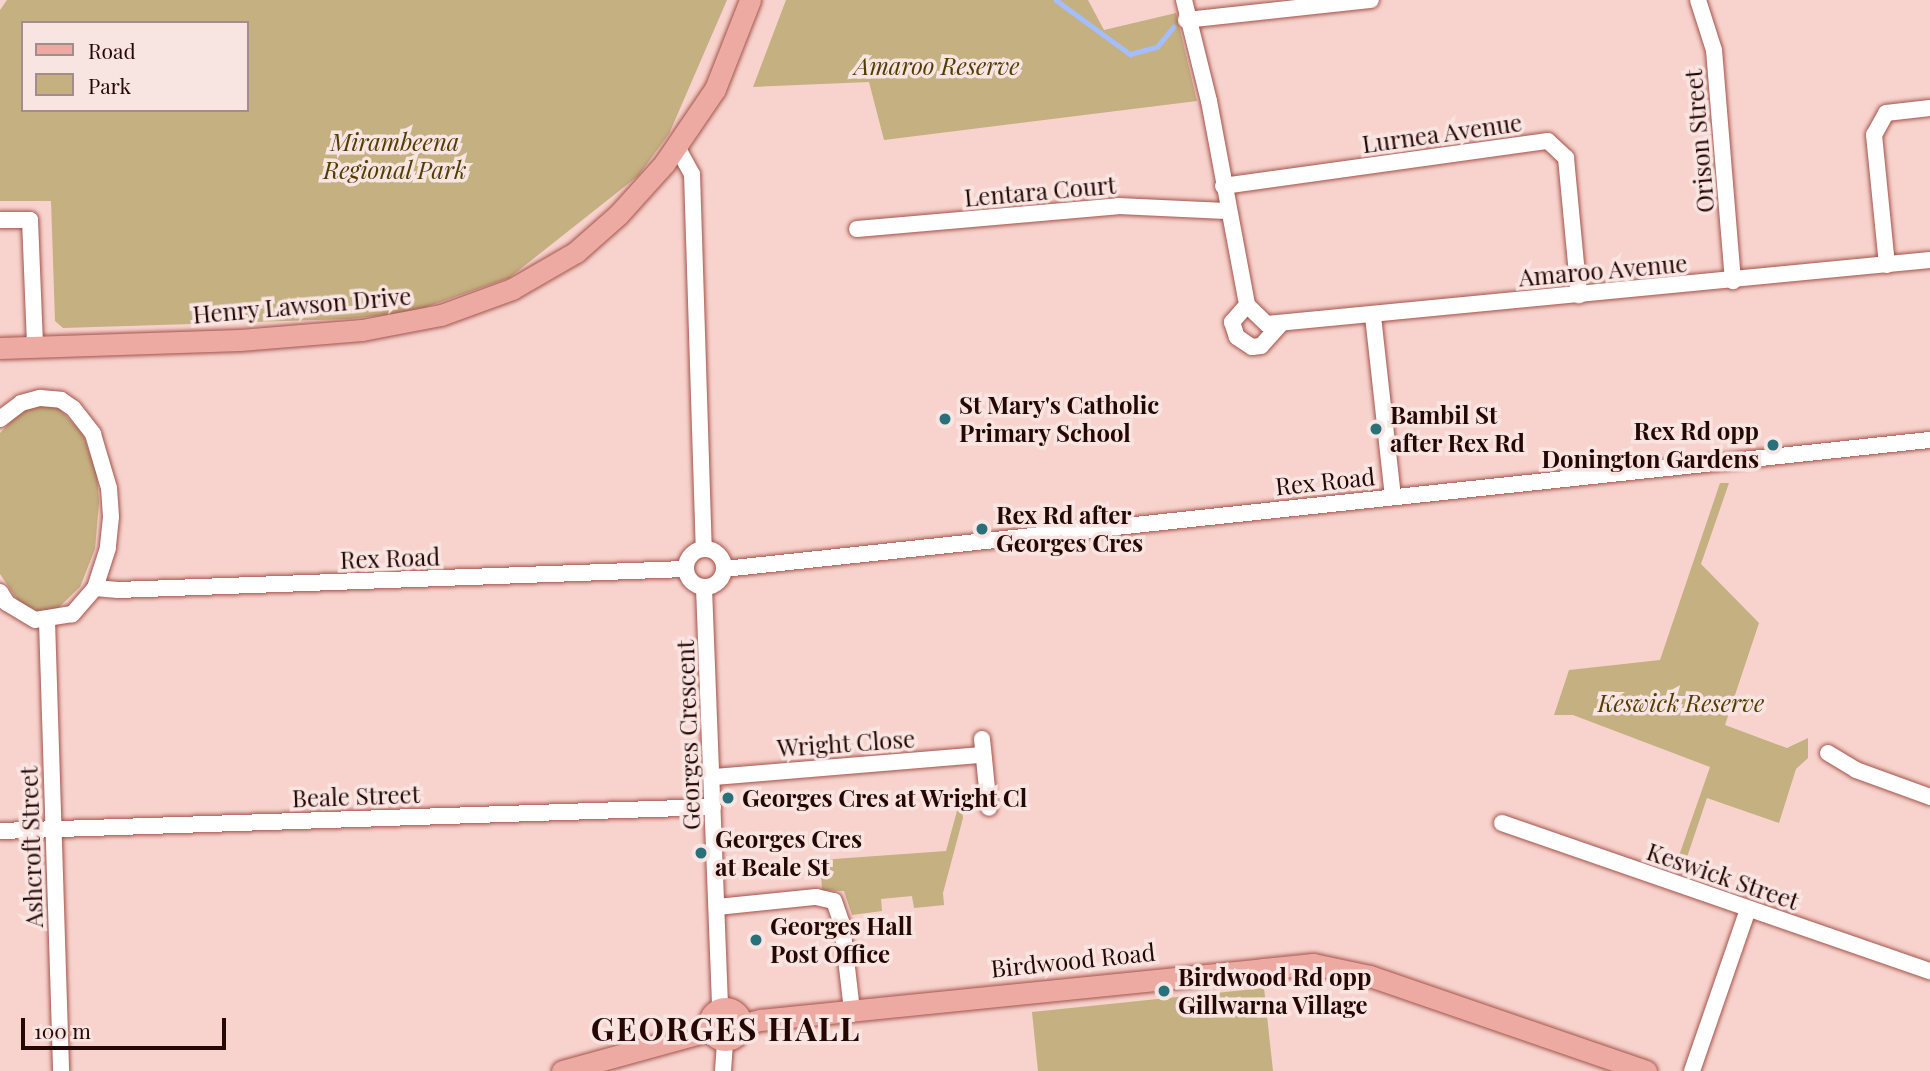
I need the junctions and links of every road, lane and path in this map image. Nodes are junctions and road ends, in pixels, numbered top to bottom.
1 (750, 0) edge
2 (1184, 0) edge
3 (1371, 0) edge
4 (1698, 0) edge
5 (1353, 1) edge
6 (1186, 20) junction
7 (1930, 108) edge
8 (677, 147) junction
9 (1223, 186) junction
10 (1226, 211) junction
11 (0, 220) edge
12 (857, 229) dead end
13 (1930, 260) edge
14 (1887, 265) junction
15 (1733, 281) junction
16 (1579, 295) junction
17 (1247, 304) junction
18 (1373, 316) junction
19 (1280, 325) junction
20 (35, 347) junction
21 (0, 348) edge
22 (0, 419) edge
23 (1930, 440) edge
24 (1393, 497) junction
25 (704, 549) junction
26 (686, 569) junction
27 (724, 569) junction
28 (95, 587) junction
29 (704, 588) junction
30 (0, 592) edge
31 (47, 621) junction
32 (1828, 753) dead end
33 (713, 777) junction
34 (1930, 797) edge
35 (713, 807) junction
36 (989, 808) dead end
37 (1502, 823) dead end
38 (53, 829) junction
39 (0, 831) edge
40 (717, 907) junction
41 (1748, 909) junction
42 (1930, 971) edge
43 (720, 1008) junction
44 (852, 1010) junction
45 (741, 1025) junction
46 (718, 1036) junction
47 (61, 1071) edge
48 (562, 1071) edge
49 (723, 1071) edge
50 (1646, 1071) edge
51 (1692, 1071) edge

1 - 8 main road, Henry Lawson Drive
2 - 6 street
3 - 5 street
4 - 15 street, Orison Street
5 - 6 street
6 - 9 street
7 - 14 street
8 - 20 main road, Henry Lawson Drive
8 - 25 street
9 - 10 street
9 - 16 street, Lurnea Avenue
10 - 12 street, Lentara Court
10 - 17 street
11 - 20 street
13 - 14 street, Amaroo Avenue
14 - 15 street, Amaroo Avenue
15 - 16 street, Amaroo Avenue
16 - 18 street, Amaroo Avenue
17 - 19 street
17 - 19 street
18 - 19 street, Amaroo Avenue
18 - 24 street
20 - 21 main road, Henry Lawson Drive
22 - 28 street
23 - 24 street, Rex Road
24 - 27 street, Rex Road
25 - 26 street
25 - 27 street
26 - 28 street, Rex Road
26 - 29 street
27 - 29 street
28 - 31 street
29 - 33 street, Georges Crescent
30 - 31 street
31 - 38 street, Ashcroft Street
32 - 34 street
33 - 35 street, Georges Crescent
33 - 36 street, Wright Close
35 - 38 street, Beale Street
35 - 40 street, Georges Crescent
37 - 41 street, Keswick Street
38 - 39 street, Beale Street
38 - 47 street, Ashcroft Street
40 - 43 street, Georges Crescent
40 - 44 street
41 - 42 street, Keswick Street
41 - 51 street
43 - 45 main road
43 - 46 main road
44 - 45 main road, Birdwood Road
44 - 50 main road, Birdwood Road
45 - 46 main road
46 - 48 main road
46 - 49 street

